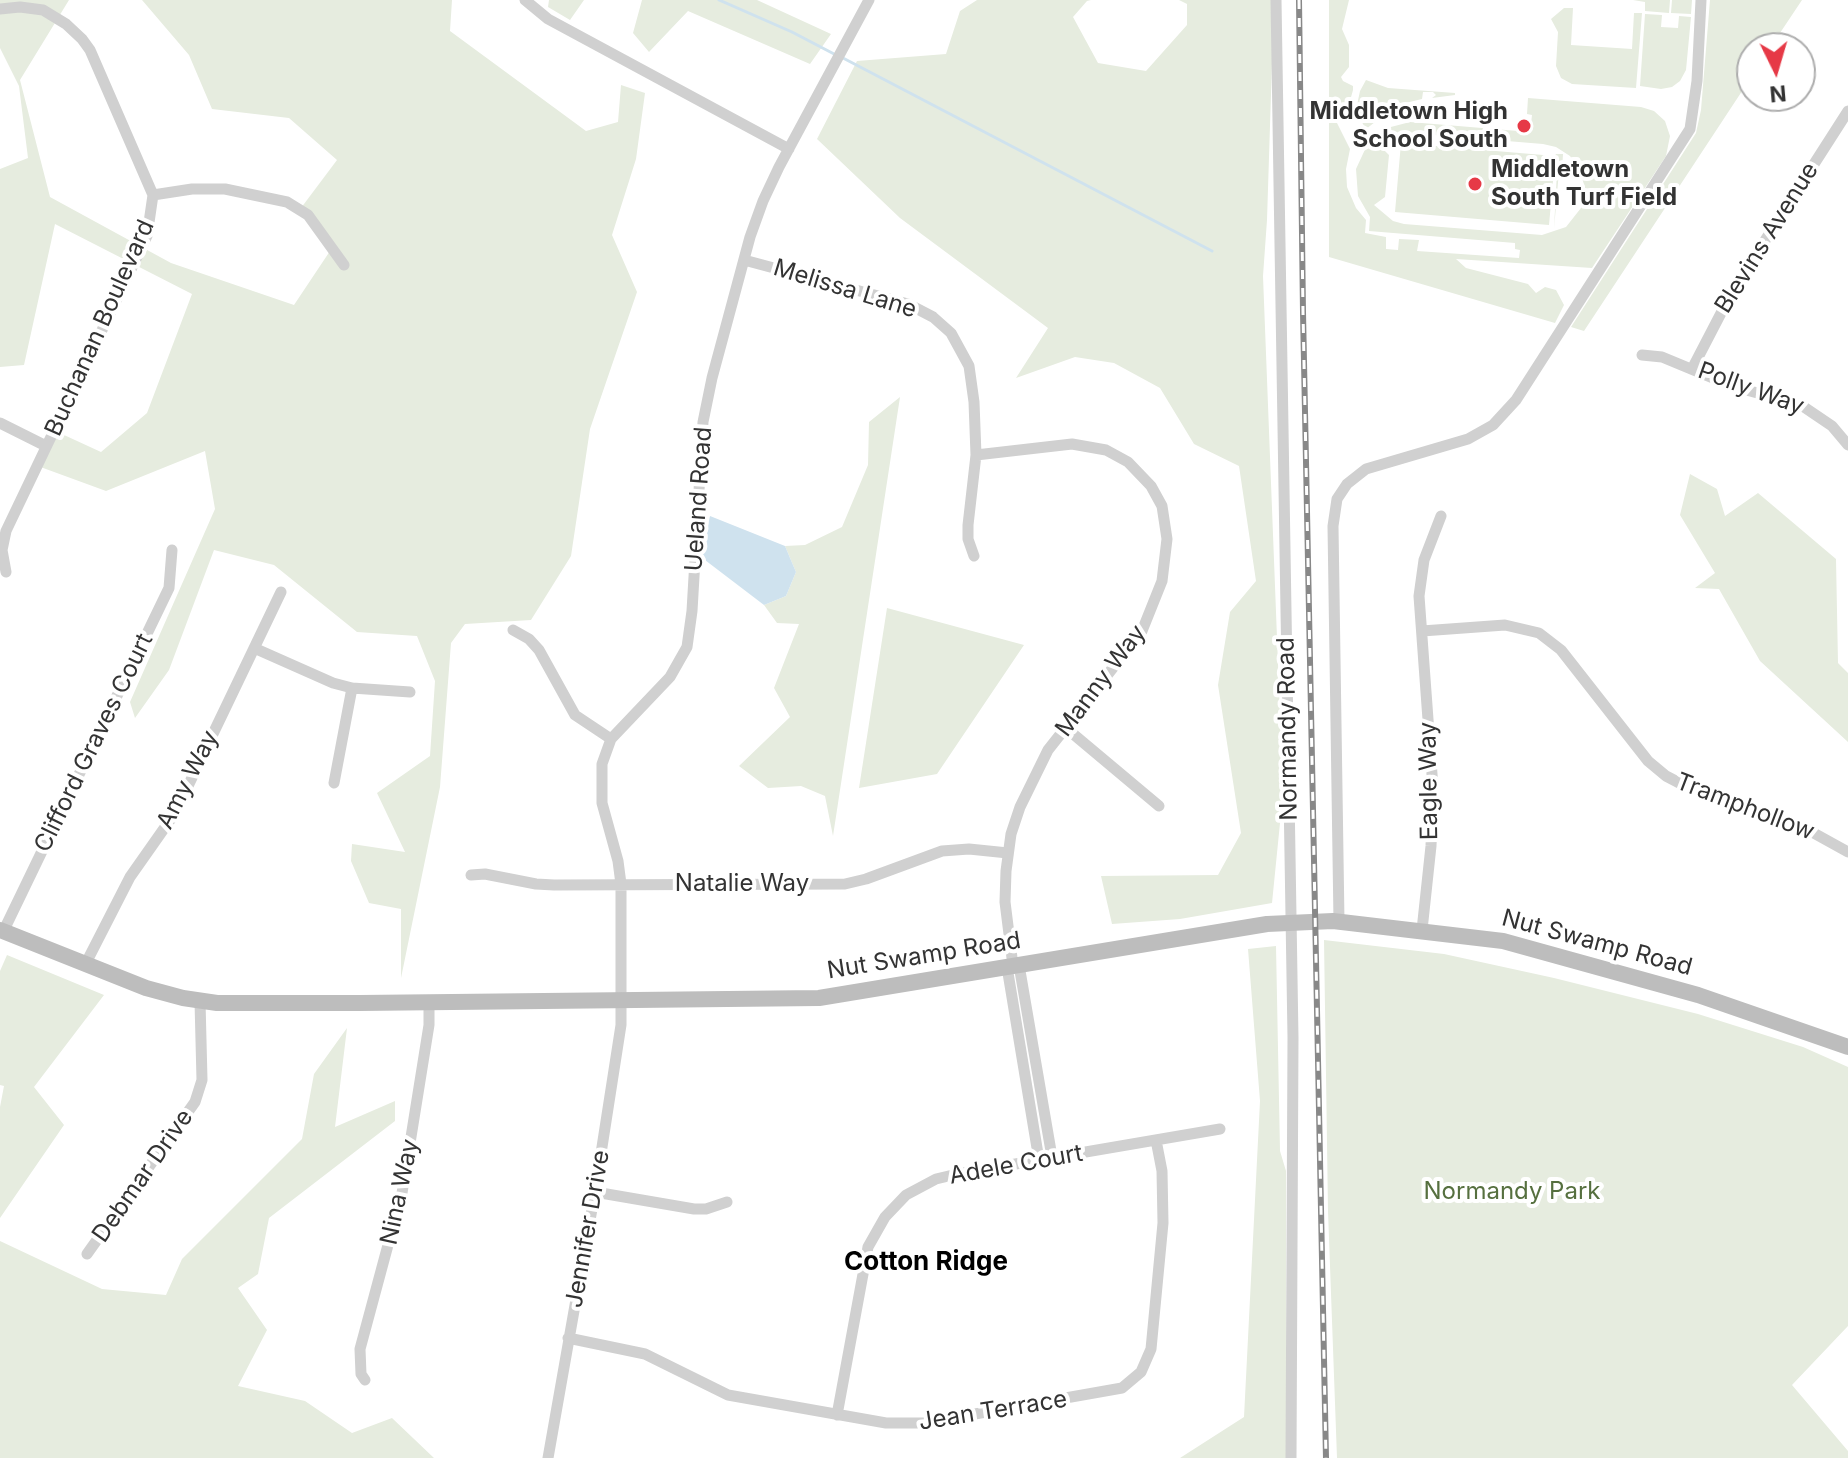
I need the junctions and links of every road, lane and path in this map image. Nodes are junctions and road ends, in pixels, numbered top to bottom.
1 (525, 0) edge
2 (869, 0) edge
3 (1276, 0) edge
4 (1703, 0) edge
5 (0, 9) edge
6 (1848, 111) edge
7 (789, 149) junction
8 (153, 195) junction
9 (744, 260) junction
10 (344, 265) dead end
11 (1642, 355) dead end
12 (1692, 369) junction
13 (0, 423) edge
14 (1848, 445) edge
15 (46, 446) junction
16 (976, 455) junction
17 (1441, 516) dead end
18 (172, 550) dead end
19 (974, 556) dead end
20 (6, 572) dead end
21 (281, 592) dead end
22 (513, 630) dead end
23 (1422, 631) junction
24 (254, 648) junction
25 (352, 688) junction
26 (410, 692) dead end
27 (1066, 728) junction
28 (611, 739) junction
29 (334, 783) dead end
30 (1159, 806) dead end
31 (1848, 852) edge
32 (1008, 853) junction
33 (471, 875) dead end
34 (621, 884) junction
35 (1291, 921) junction
36 (1339, 921) junction
37 (1422, 930) junction
38 (2, 931) edge
39 (86, 963) junction
40 (1013, 966) junction
41 (622, 1000) junction
42 (200, 1001) junction
43 (429, 1001) junction
44 (1848, 1047) edge
45 (1030, 1066) junction
46 (1220, 1129) dead end
47 (1156, 1140) junction
48 (1052, 1157) junction
49 (1039, 1160) junction
50 (595, 1192) junction
51 (727, 1202) dead end
52 (87, 1254) dead end
53 (568, 1338) junction
54 (365, 1380) dead end
55 (837, 1415) junction
56 (548, 1458) edge
57 (1291, 1458) edge

1 - 7 street
2 - 7 street, Ueland Road
3 - 35 street, Normandy Road
4 - 36 street
5 - 8 street, Buchanan Boulevard
6 - 12 street, Blevins Avenue
7 - 9 street, Ueland Road
8 - 10 street
8 - 15 street, Buchanan Boulevard
9 - 16 street, Melissa Lane
9 - 28 street, Ueland Road
11 - 12 street, Polly Way
12 - 14 street, Polly Way
13 - 15 street
15 - 20 street, Buchanan Boulevard
16 - 19 street, Melissa Lane
16 - 27 street, Manny Way
17 - 23 street, Eagle Way
18 - 38 street, Clifford Graves Court
21 - 24 street, Amy Way
22 - 28 street
23 - 31 street, Tramphollow
23 - 37 street, Eagle Way
24 - 25 street
24 - 39 street, Amy Way
25 - 26 street
25 - 29 street
27 - 30 street
27 - 32 street, Manny Way
28 - 34 street, Ueland Road
32 - 34 street, Natalie Way
32 - 40 street, Manny Way
33 - 34 street, Natalie Way
34 - 41 street, Ueland Road
35 - 36 main road, Nut Swamp Road
35 - 40 main road, Nut Swamp Road
35 - 57 street, Normandy Road
36 - 37 main road, Nut Swamp Road
37 - 44 main road, Nut Swamp Road
38 - 39 main road, Nut Swamp Road
39 - 42 main road, Nut Swamp Road
40 - 41 main road, Nut Swamp Road
40 - 45 street, Manny Way
41 - 43 main road, Nut Swamp Road
41 - 50 street, Jennifer Drive
42 - 43 main road, Nut Swamp Road
42 - 52 street, Debmar Drive
43 - 54 street, Nina Way
45 - 48 street
45 - 49 street
46 - 47 street, Adele Court
47 - 48 street, Adele Court
47 - 55 street, Jean Terrace
48 - 49 street, Adele Court
49 - 55 street, Adele Court
50 - 51 street
50 - 53 street, Jennifer Drive
53 - 55 street, Jean Terrace
53 - 56 street, Jennifer Drive

